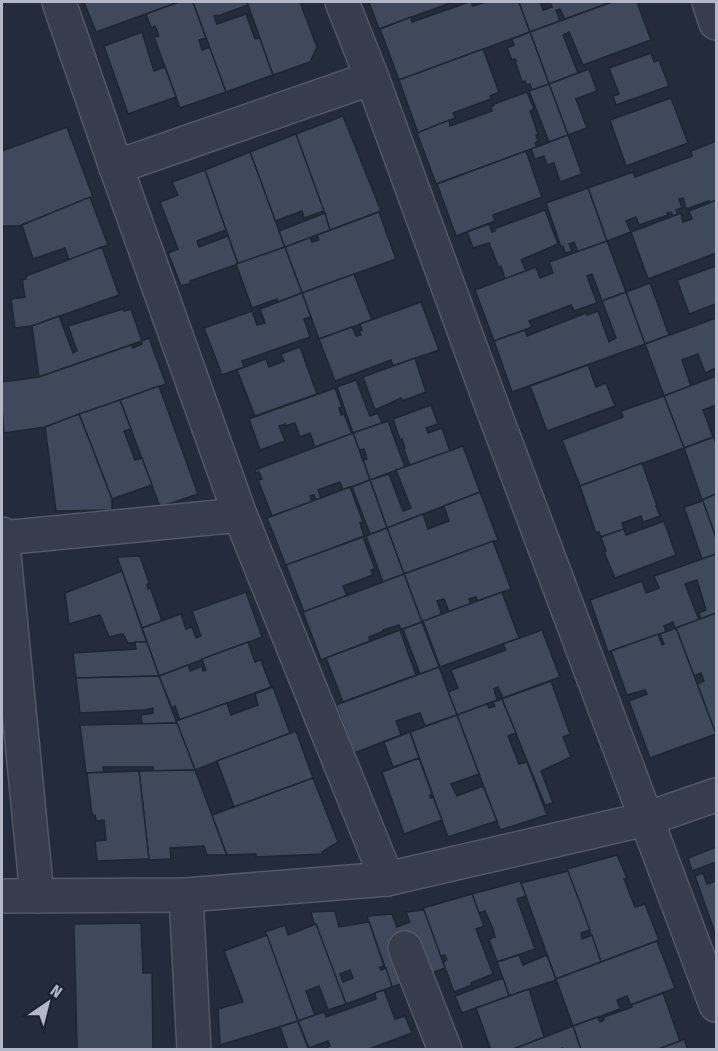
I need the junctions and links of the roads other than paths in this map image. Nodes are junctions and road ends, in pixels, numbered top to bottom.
1 (59, 2) edge
2 (342, 2) edge
3 (708, 2) edge
4 (717, 23) edge
5 (372, 78) junction
6 (116, 166) junction
7 (240, 515) junction
8 (2, 536) edge
9 (717, 795) edge
10 (646, 819) junction
11 (387, 879) junction
12 (186, 895) junction
13 (2, 896) edge
14 (37, 896) junction
15 (405, 948) dead end
16 (717, 1005) edge
17 (194, 1050) edge
18 (445, 1050) edge

1 - 6 street
2 - 5 street
3 - 4 street
5 - 6 street
5 - 10 street
6 - 7 street
7 - 8 street
7 - 11 street
8 - 14 street
9 - 10 street
10 - 11 street
10 - 16 street
11 - 12 street
12 - 14 street
12 - 17 street
13 - 14 street
15 - 18 street

